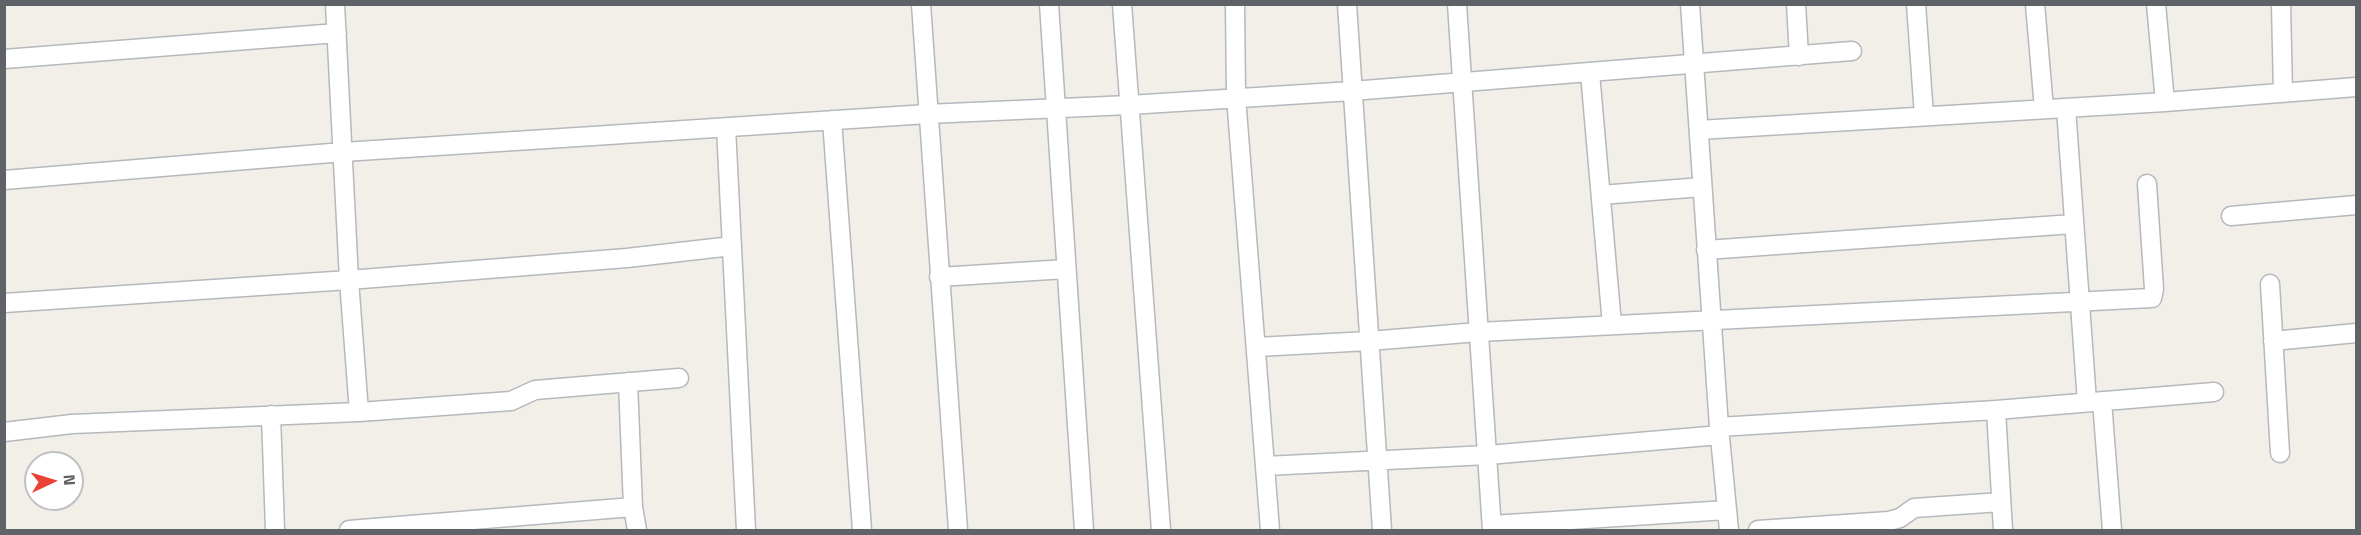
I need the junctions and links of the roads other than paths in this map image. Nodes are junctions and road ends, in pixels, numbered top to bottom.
1 (334, 4) edge
2 (921, 4) edge
3 (1049, 4) edge
4 (1122, 4) edge
5 (1235, 4) edge
6 (1347, 4) edge
7 (1458, 4) edge
8 (1690, 4) edge
9 (1796, 4) edge
10 (1916, 4) edge
11 (2035, 4) edge
12 (2156, 4) edge
13 (2281, 4) edge
14 (337, 33) junction
15 (1852, 51) dead end
16 (1798, 56) junction
17 (4, 59) edge
18 (1694, 64) junction
19 (1590, 73) junction
20 (1461, 82) junction
21 (2356, 87) edge
22 (1352, 91) junction
23 (2283, 93) junction
24 (1236, 97) junction
25 (2165, 102) junction
26 (1129, 105) junction
27 (2066, 108) junction
28 (1055, 109) junction
29 (2044, 109) junction
30 (927, 114) junction
31 (1924, 116) junction
32 (832, 120) junction
33 (726, 127) junction
34 (1699, 130) junction
35 (343, 152) junction
36 (4, 180) edge
37 (2147, 184) dead end
38 (1702, 187) junction
39 (1601, 195) junction
40 (2356, 205) edge
41 (2231, 216) dead end
42 (2073, 224) junction
43 (732, 246) junction
44 (1706, 250) junction
45 (1066, 269) junction
46 (939, 276) junction
47 (349, 280) junction
48 (2270, 284) dead end
49 (4, 303) edge
50 (2079, 303) junction
51 (1713, 321) junction
52 (1612, 325) junction
53 (1478, 332) junction
54 (2356, 333) edge
55 (1369, 341) junction
56 (2272, 341) junction
57 (1257, 347) junction
58 (679, 378) dead end
59 (628, 382) junction
60 (2214, 392) dead end
61 (2094, 401) junction
62 (1996, 410) junction
63 (359, 412) junction
64 (271, 415) junction
65 (1720, 431) junction
66 (4, 432) edge
67 (2280, 453) dead end
68 (1488, 456) junction
69 (1378, 462) junction
70 (1265, 466) junction
71 (2001, 502) junction
72 (633, 507) junction
73 (1727, 510) junction
74 (1605, 524) edge
75 (435, 527) edge
76 (1492, 528) edge
77 (275, 531) edge
78 (349, 531) edge
79 (637, 531) edge
80 (746, 531) edge
81 (862, 531) edge
82 (958, 531) edge
83 (1084, 531) edge
84 (1161, 531) edge
85 (1270, 531) edge
86 (1382, 531) edge
87 (1729, 531) edge
88 (1758, 531) edge
89 (2003, 531) edge
90 (2112, 531) edge

1 - 14 street
2 - 30 street
3 - 28 street
4 - 26 street
5 - 24 street
6 - 22 street
7 - 20 street
8 - 18 street
9 - 16 street
10 - 31 street
11 - 29 street
12 - 25 street
13 - 23 street
14 - 17 street
14 - 35 street
15 - 16 street
16 - 18 street
18 - 19 street
18 - 34 street
19 - 20 street
19 - 39 street
20 - 22 street
20 - 53 street
21 - 23 street
22 - 24 street
22 - 55 street
23 - 25 street
24 - 26 street
24 - 57 street
25 - 27 street
26 - 28 street
26 - 84 street
27 - 29 street
27 - 42 street
28 - 30 street
28 - 45 street
29 - 31 street
30 - 32 street
30 - 46 street
31 - 34 street
32 - 33 street
32 - 81 street
33 - 35 street
33 - 43 street
34 - 38 street
35 - 36 street
35 - 47 street
37 - 50 street
38 - 39 street
38 - 44 street
39 - 52 street
40 - 41 street
42 - 44 street
42 - 50 street
43 - 47 street
43 - 80 street
44 - 51 street
45 - 46 street
45 - 83 street
46 - 82 street
47 - 49 street
47 - 63 street
48 - 56 street
50 - 51 street
50 - 61 street
51 - 52 street
51 - 65 street
52 - 53 street
53 - 55 street
53 - 68 street
54 - 56 street
55 - 57 street
55 - 69 street
56 - 67 street
57 - 70 street
58 - 59 street
59 - 63 street
59 - 72 street
60 - 61 street
61 - 62 street
61 - 90 street
62 - 65 street
62 - 71 street
63 - 64 street
64 - 66 street
64 - 77 street
65 - 68 street
65 - 73 street
68 - 69 street
68 - 76 street
69 - 70 street
69 - 86 street
70 - 85 street
71 - 88 street
71 - 89 street
72 - 75 street
72 - 79 street
73 - 74 street
73 - 87 street
74 - 76 street
75 - 78 street

